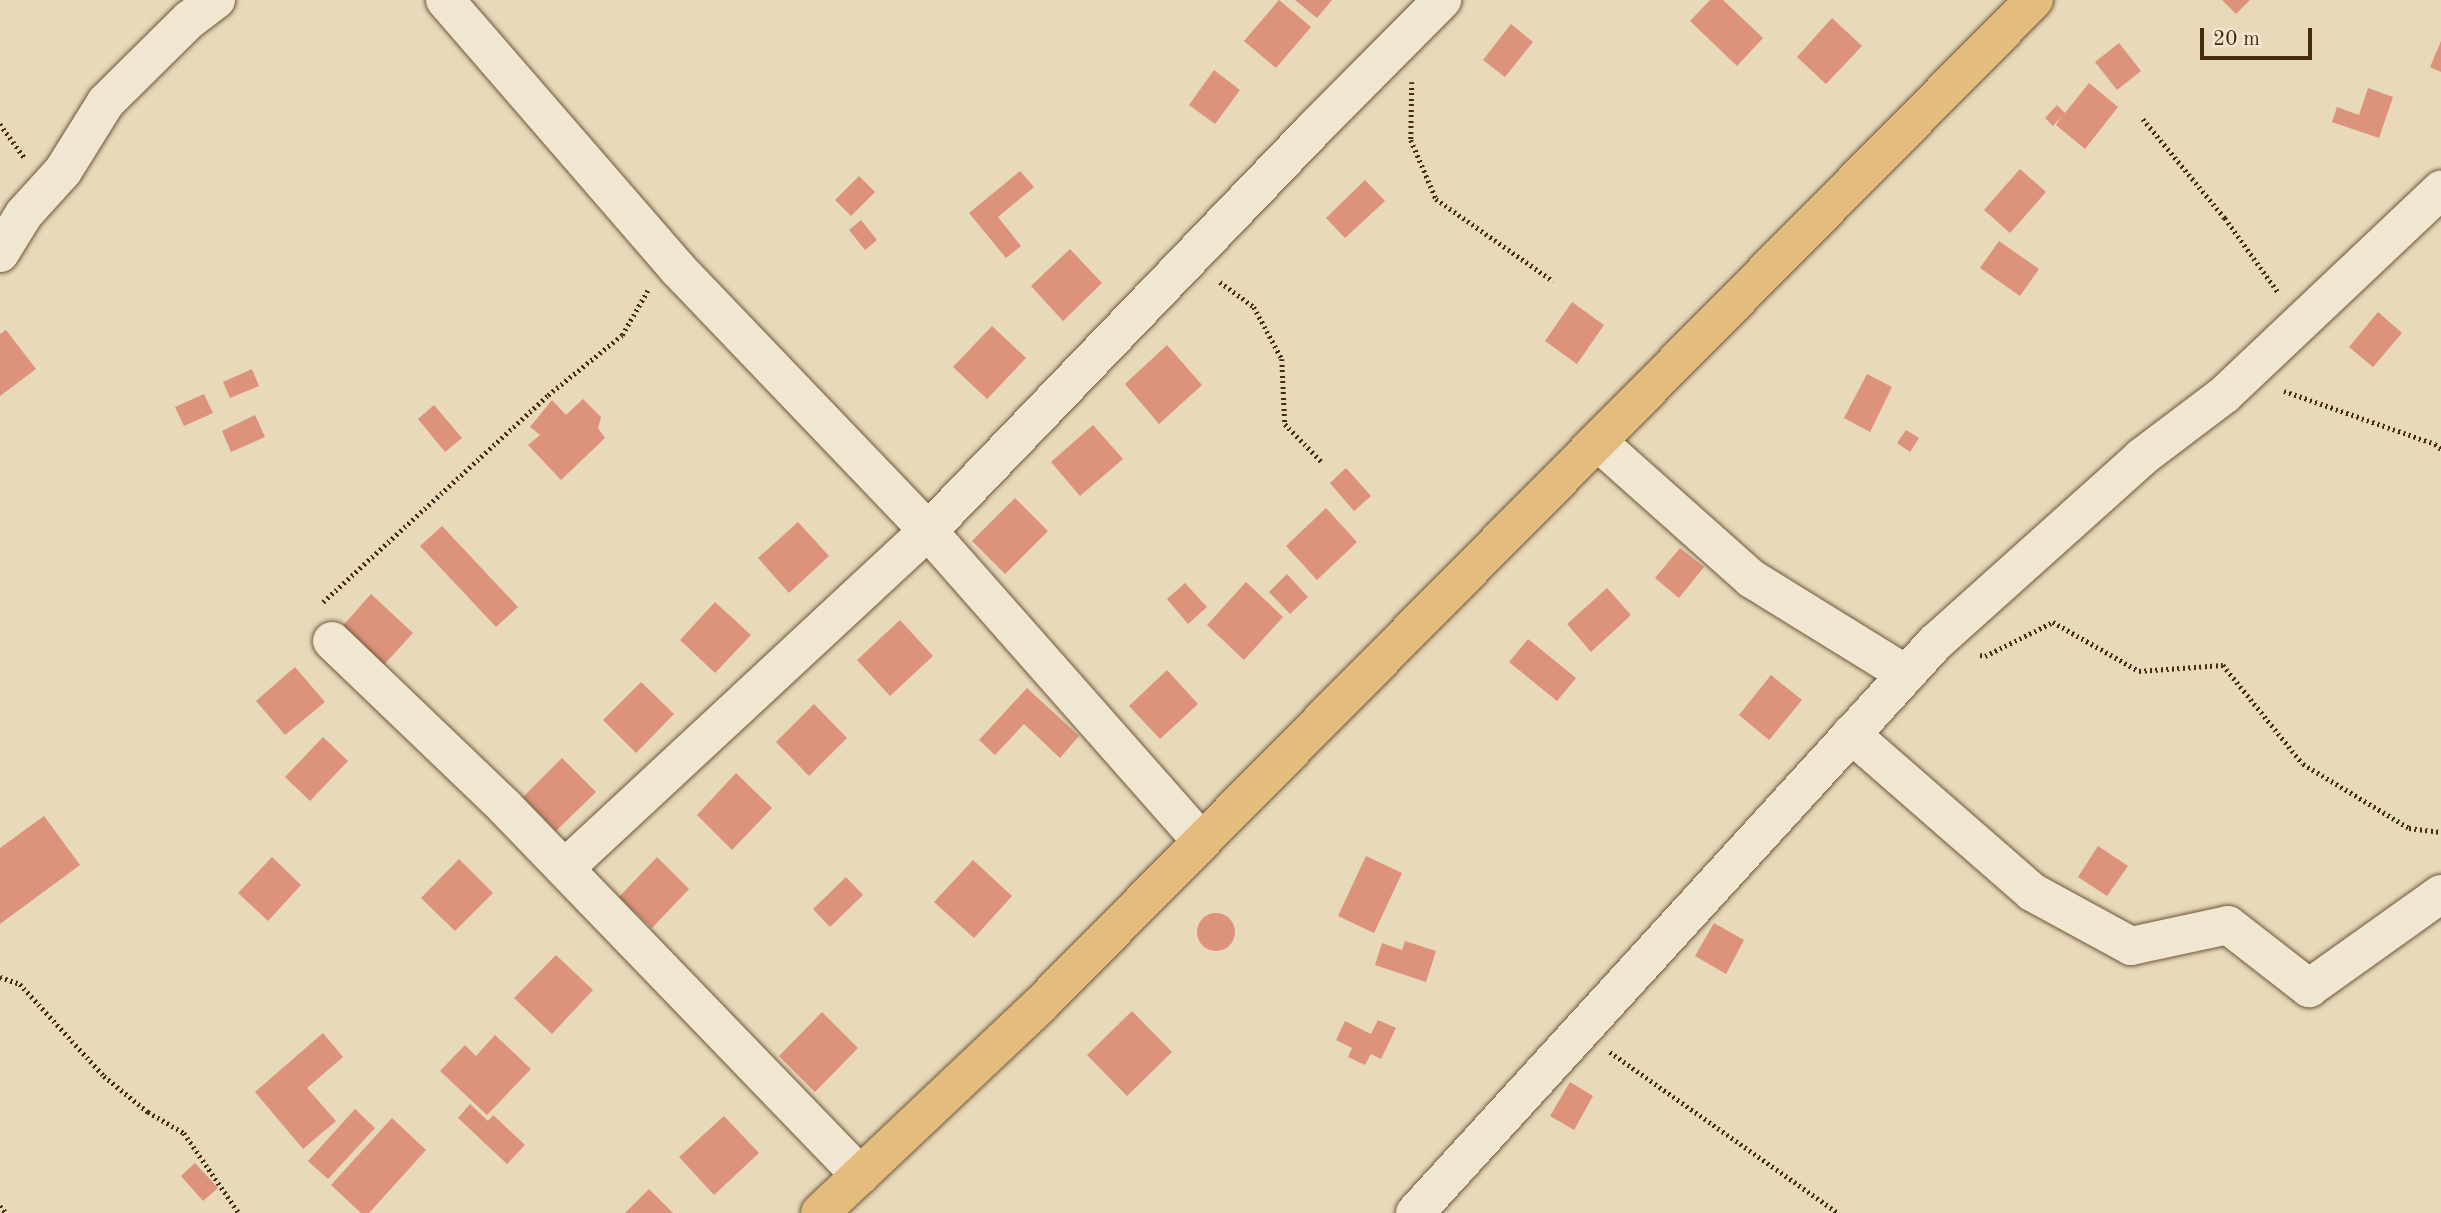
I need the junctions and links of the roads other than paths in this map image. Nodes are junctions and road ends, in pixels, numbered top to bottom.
1 (216, 0) edge
2 (445, 0) edge
3 (1442, 0) edge
4 (2034, 0) edge
5 (2441, 190) edge
6 (0, 253) edge
7 (1598, 442) junction
8 (928, 531) junction
9 (332, 641) dead end
10 (1906, 674) junction
11 (1851, 734) junction
12 (1201, 841) junction
13 (565, 867) junction
14 (2441, 894) edge
15 (860, 1175) junction
16 (820, 1213) edge
17 (1415, 1213) edge

1 - 6 street
2 - 8 street
3 - 8 street
4 - 7 highway
5 - 10 street
7 - 10 street
7 - 12 highway
8 - 12 street
8 - 13 street
9 - 13 street
10 - 11 street
11 - 14 street
11 - 17 street
12 - 15 highway
13 - 15 street
15 - 16 highway

